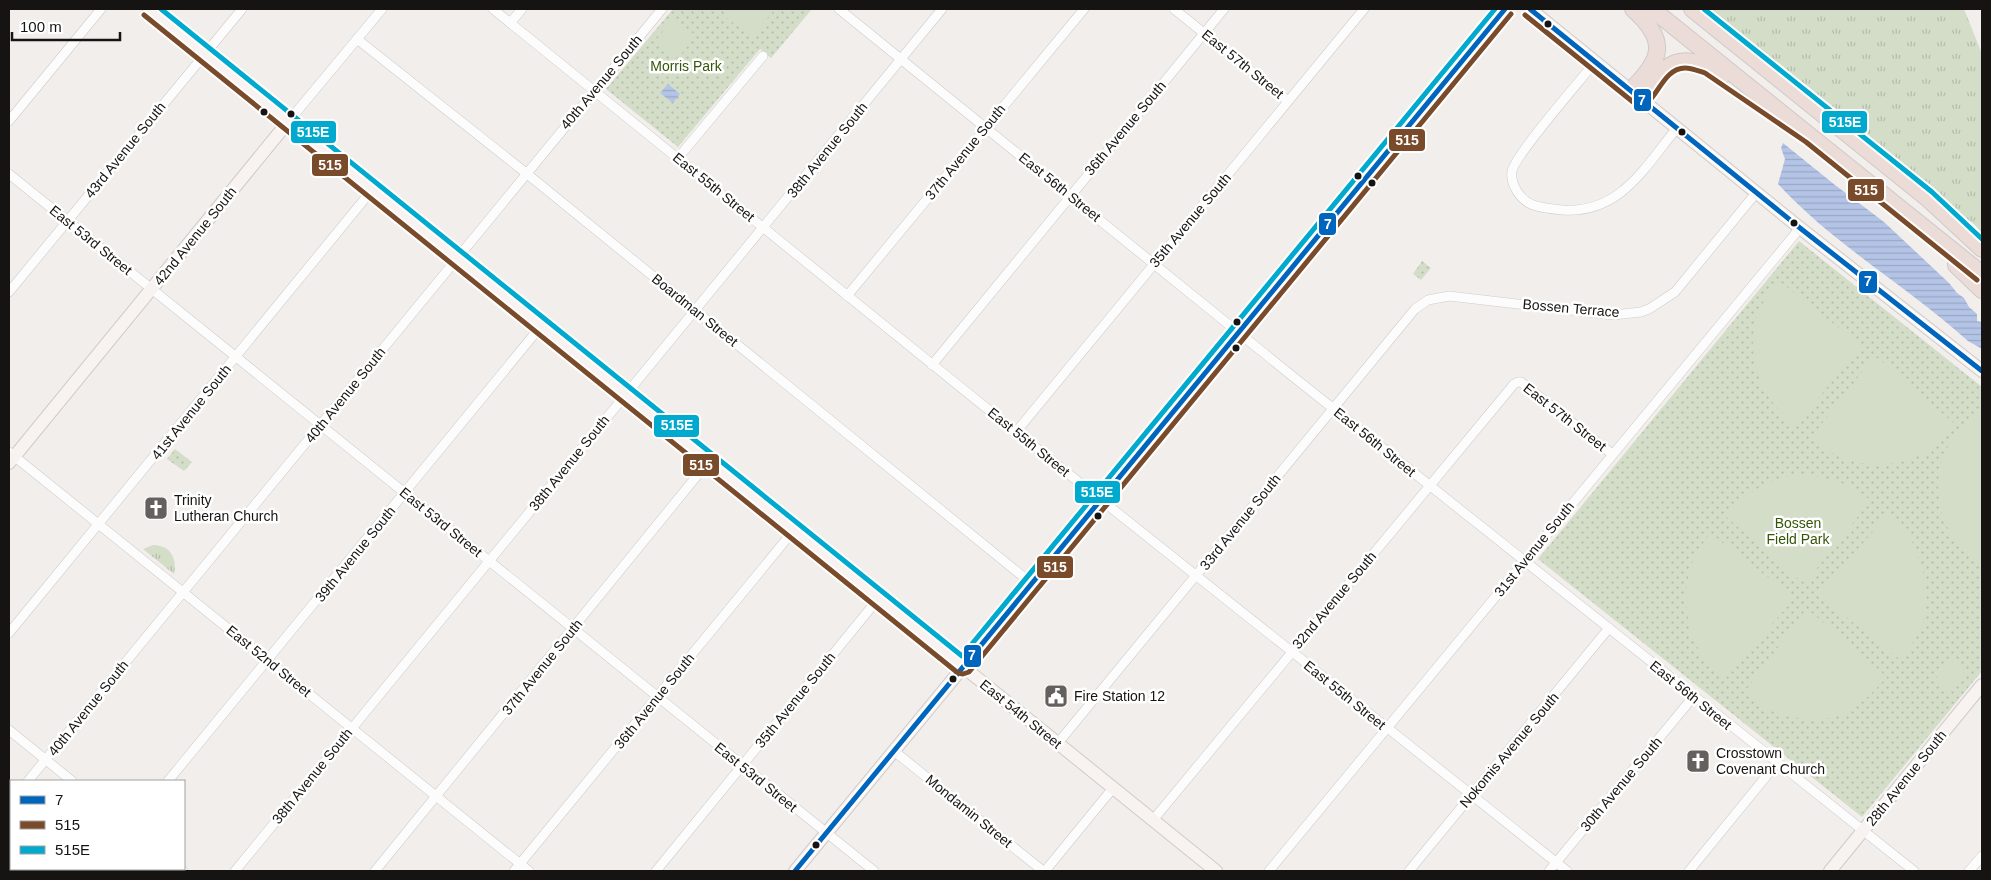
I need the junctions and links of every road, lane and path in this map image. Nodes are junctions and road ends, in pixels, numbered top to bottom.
1 (102, 9) edge
2 (148, 9) edge
3 (242, 9) edge
4 (382, 9) edge
5 (493, 9) edge
6 (522, 9) edge
7 (662, 9) edge
8 (839, 9) edge
9 (942, 9) edge
10 (1084, 9) edge
11 (1174, 9) edge
12 (1224, 9) edge
13 (1364, 9) edge
14 (1504, 9) edge
15 (1530, 9) edge
16 (1633, 9) edge
17 (1652, 9) edge
18 (1692, 9) edge
19 (510, 22) junction
20 (1204, 33) junction
21 (357, 39) junction
22 (204, 54) junction
23 (763, 56) dead end
24 (901, 59) junction
25 (1595, 62) junction
26 (594, 90) junction
27 (1635, 95) junction
28 (1288, 101) junction
29 (9, 122) edge
30 (288, 122) junction
31 (986, 128) junction
32 (1677, 128) junction
33 (1810, 136) junction
34 (678, 158) junction
35 (9, 174) edge
36 (526, 174) junction
37 (372, 190) junction
38 (1756, 193) junction
39 (1069, 196) junction
40 (1926, 198) junction
41 (1903, 210) junction
42 (67, 221) junction
43 (764, 227) junction
44 (1800, 228) junction
45 (1982, 238) edge
46 (1982, 249) edge
47 (457, 257) junction
48 (1154, 264) junction
49 (1982, 274) edge
50 (151, 289) junction
51 (1982, 290) edge
52 (9, 292) edge
53 (847, 296) junction
54 (1424, 302) joint
55 (695, 310) junction
56 (541, 326) junction
57 (1238, 332) junction
58 (236, 357) junction
59 (932, 365) junction
60 (1982, 371) edge
61 (1518, 382) joint
62 (626, 394) junction
63 (1334, 408) junction
64 (320, 425) junction
65 (1016, 432) junction
66 (1612, 454) junction
67 (11, 457) edge
68 (709, 461) junction
69 (1429, 485) junction
70 (405, 493) junction
71 (1100, 499) junction
72 (99, 524) junction
73 (794, 530) junction
74 (1524, 560) junction
75 (489, 561) junction
76 (1196, 576) junction
77 (1031, 583) junction
78 (183, 592) junction
79 (878, 599) junction
80 (573, 628) junction
81 (1609, 628) junction
82 (9, 633) edge
83 (1291, 652) junction
84 (268, 660) junction
85 (963, 667) junction
86 (1982, 685) edge
87 (1694, 696) junction
88 (657, 698) junction
89 (352, 728) junction
90 (1386, 728) junction
91 (9, 730) edge
92 (1058, 743) junction
93 (894, 751) junction
94 (46, 760) junction
95 (1777, 763) junction
96 (741, 766) junction
97 (29, 780) edge
98 (71, 780) edge
99 (169, 780) edge
100 (1113, 788) junction
101 (1471, 795) junction
102 (436, 797) junction
103 (1153, 820) junction
104 (1863, 832) junction
105 (826, 834) junction
106 (1982, 856) edge
107 (1556, 862) junction
108 (517, 868) edge
109 (235, 871) edge
110 (375, 871) edge
111 (529, 871) edge
112 (656, 871) edge
113 (795, 871) edge
114 (874, 871) edge
115 (1044, 871) edge
116 (1216, 871) edge
117 (1269, 871) edge
118 (1409, 871) edge
119 (1549, 871) edge
120 (1567, 871) edge
121 (1688, 871) edge
122 (1830, 871) edge
123 (1914, 871) edge
124 (1969, 871) edge

1 - 29 street
2 - 22 street, East 54th Street
3 - 22 street, 43rd Avenue South
4 - 21 street, 42nd Avenue South
5 - 19 street, East 55th Street
6 - 19 street
7 - 26 street, 40th Avenue South
8 - 24 street, East 56th Street
9 - 24 street, 38th Avenue South
10 - 31 street, 37th Avenue South
11 - 20 street, East 57th Street
12 - 20 street, 36th Avenue South
13 - 28 street, 35th Avenue South
14 - 57 street
15 - 25 street
16 - 27 highway
17 - 33 highway
18 - 40 highway
19 - 26 street, East 55th Street
20 - 28 street, East 57th Street
20 - 39 street, 36th Avenue South
21 - 30 street, 42nd Avenue South
21 - 36 street, Boardman Street
22 - 30 street, East 54th Street
22 - 42 street, 43rd Avenue South
23 - 34 street
24 - 31 street, East 56th Street
24 - 43 street, 38th Avenue South
25 - 27 street
25 - 32 street
26 - 34 street, East 55th Street
26 - 36 street, 40th Avenue South
27 - 32 street
27 - 33 highway
28 - 48 street, 35th Avenue South
30 - 37 street, East 54th Street
30 - 50 street, 42nd Avenue South
31 - 39 street, East 56th Street
31 - 53 street, 37th Avenue South
32 - 38 street
33 - 41 highway
34 - 43 street, East 55th Street
35 - 42 street, East 53rd Street
36 - 47 street, 40th Avenue South
36 - 55 street, Boardman Street
37 - 47 street, East 54th Street
37 - 58 street, 41st Avenue South
38 - 44 street
38 - 54 street, Bossen Terrace
39 - 48 street, East 56th Street
39 - 59 street, 36th Avenue South
40 - 45 highway
40 - 46 highway
41 - 49 highway
41 - 51 highway
42 - 50 street, East 53rd Street
42 - 52 street, 43rd Avenue South
43 - 53 street, East 55th Street
43 - 55 street, 38th Avenue South
44 - 60 street
44 - 66 street, 31st Avenue South
47 - 56 street, East 54th Street
47 - 64 street, 40th Avenue South
48 - 57 street, East 56th Street
48 - 65 street, 35th Avenue South
50 - 58 street, East 53rd Street
50 - 67 street, 42nd Avenue South
53 - 59 street, East 55th Street
54 - 63 street, 33rd Avenue South
55 - 62 street, 38th Avenue South
55 - 77 street, Boardman Street
56 - 62 street, East 54th Street
56 - 70 street, 39th Avenue South
57 - 63 street, East 56th Street
57 - 71 street
58 - 64 street, East 53rd Street
58 - 72 street, 41st Avenue South
59 - 65 street, East 55th Street
61 - 66 street, East 57th Street
61 - 69 street, 32nd Avenue South
62 - 68 street, East 54th Street
62 - 75 street, 38th Avenue South
63 - 69 street, East 56th Street
63 - 76 street, 33rd Avenue South
64 - 70 street, East 53rd Street
64 - 78 street, 40th Avenue South
65 - 71 street, East 55th Street
66 - 74 street, 31st Avenue South
67 - 72 street, East 52nd Street
68 - 73 street, East 54th Street
68 - 80 street, 37th Avenue South
69 - 74 street, East 56th Street
69 - 83 street, 32nd Avenue South
70 - 75 street, East 53rd Street
70 - 84 street, 39th Avenue South
71 - 76 street, East 55th Street
71 - 77 street
72 - 78 street, East 52nd Street
72 - 82 street, 41st Avenue South
73 - 79 street, East 54th Street
73 - 88 street, 36th Avenue South
74 - 81 street, East 56th Street
74 - 90 street, 31st Avenue South
75 - 80 street, East 53rd Street
75 - 89 street, 38th Avenue South
76 - 83 street, East 55th Street
76 - 92 street, 33rd Avenue South
77 - 85 street
78 - 84 street, East 52nd Street
78 - 94 street, 40th Avenue South
79 - 85 street, East 54th Street
79 - 96 street, 35th Avenue South
80 - 88 street, East 53rd Street
80 - 102 street, 37th Avenue South
81 - 87 street, East 56th Street
81 - 101 street, Nokomis Avenue South
83 - 90 street, East 55th Street
83 - 103 street, 32nd Avenue South
84 - 89 street, East 52nd Street
84 - 99 street, 39th Avenue South
85 - 92 street, East 54th Street
85 - 93 street
86 - 104 street, 28th Avenue South
87 - 95 street, East 56th Street
87 - 107 street, 30th Avenue South
88 - 96 street, East 53rd Street
88 - 108 street, 36th Avenue South
89 - 102 street, East 52nd Street
89 - 109 street, 38th Avenue South
90 - 101 street, East 55th Street
90 - 117 street, 31st Avenue South
91 - 94 street
92 - 100 street, East 54th Street
93 - 105 street
93 - 115 street, Mondamin Street
94 - 97 street, 40th Avenue South
94 - 98 street
95 - 104 street, East 56th Street
95 - 121 street
96 - 105 street, East 53rd Street
96 - 112 street, 35th Avenue South
100 - 103 street, East 54th Street
100 - 115 street
101 - 107 street, East 55th Street
101 - 118 street, Nokomis Avenue South
102 - 108 street, East 52nd Street
102 - 110 street, 37th Avenue South
103 - 116 street, East 54th Street
104 - 122 street, 28th Avenue South
104 - 123 street, East 56th Street
105 - 113 street
105 - 114 street, East 53rd Street
106 - 124 street
107 - 119 street, 30th Avenue South
107 - 120 street, East 55th Street
108 - 111 street, East 52nd Street

